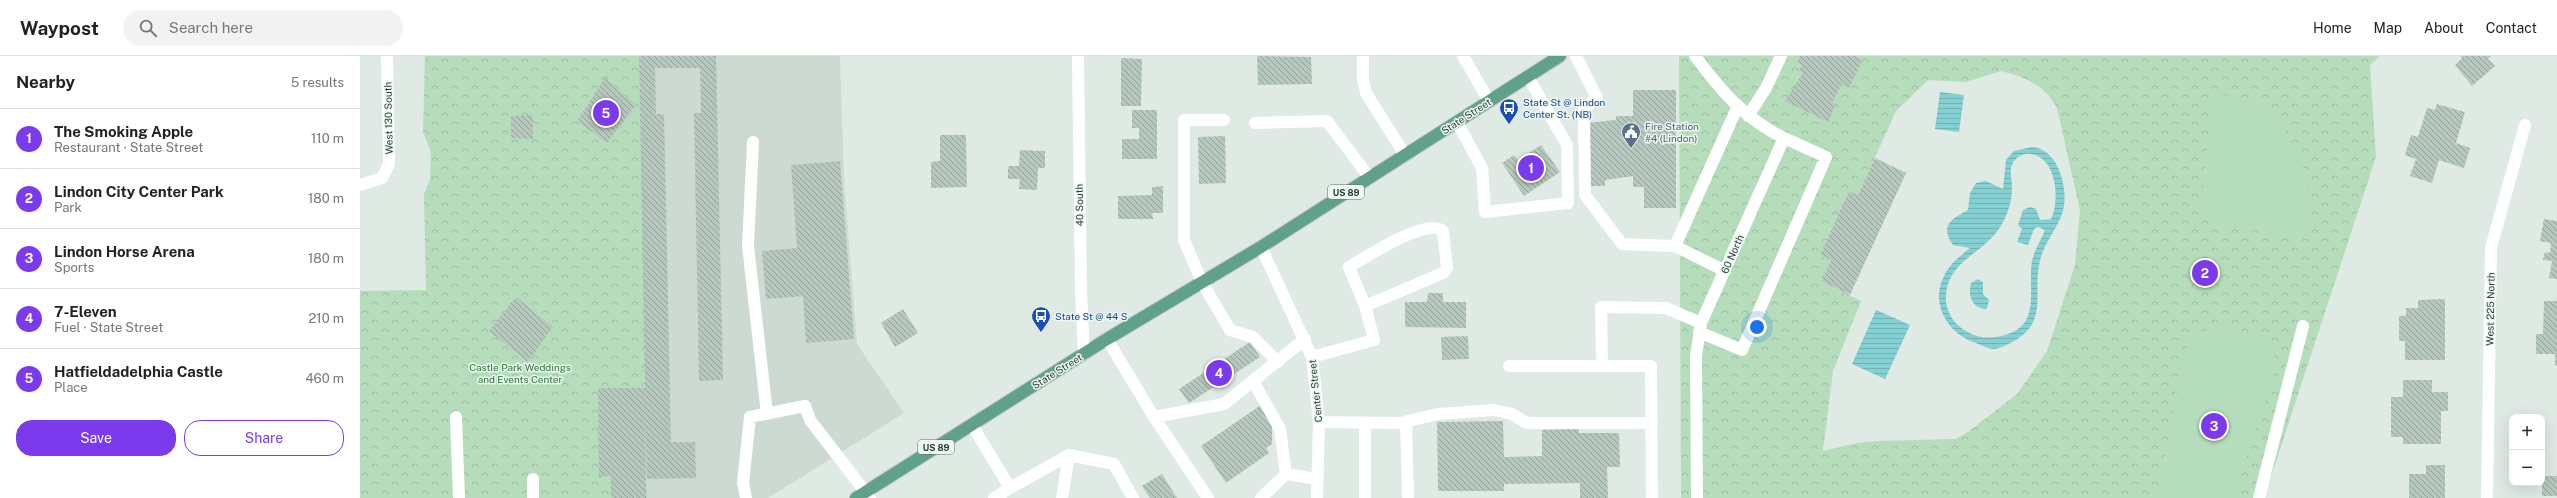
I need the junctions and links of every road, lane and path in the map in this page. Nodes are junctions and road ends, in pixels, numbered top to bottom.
1 (387, 56) edge
2 (1078, 56) edge
3 (1363, 56) edge
4 (1463, 56) edge
5 (1576, 56) edge
6 (1695, 56) edge
7 (1781, 56) edge
8 (1558, 57) edge
9 (1528, 77) junction
10 (1489, 101) junction
11 (1737, 108) junction
12 (1748, 116) junction
13 (1224, 120) dead end
14 (1457, 122) junction
15 (1255, 123) dead end
16 (2525, 125) dead end
17 (1784, 138) junction
18 (753, 142) dead end
19 (1405, 155) junction
20 (1369, 178) junction
21 (360, 185) edge
22 (1675, 246) junction
23 (1261, 247) junction
24 (1725, 271) junction
25 (1202, 282) junction
26 (1365, 306) junction
27 (2302, 326) dead end
28 (1700, 327) junction
29 (1107, 339) junction
30 (1306, 339) junction
31 (1084, 354) junction
32 (1312, 357) junction
33 (1278, 362) junction
34 (1509, 366) dead end
35 (1602, 366) junction
36 (1253, 381) junction
37 (768, 414) junction
38 (456, 417) dead end
39 (1154, 417) junction
40 (1319, 422) junction
41 (1406, 422) junction
42 (1365, 423) junction
43 (1652, 423) junction
44 (972, 425) junction
45 (1068, 456) junction
46 (1286, 474) junction
47 (532, 479) dead end
48 (1317, 479) junction
49 (1010, 488) junction
50 (863, 496) edge
51 (459, 498) edge
52 (533, 498) edge
53 (746, 498) edge
54 (994, 498) edge
55 (1062, 498) edge
56 (1133, 498) edge
57 (1208, 498) edge
58 (1262, 498) edge
59 (1317, 498) edge
60 (1364, 498) edge
61 (1408, 498) edge
62 (1652, 498) edge
63 (1697, 498) edge
64 (2259, 498) edge
65 (2487, 498) edge

1 - 21 street, West 130 South
2 - 31 street, 40 South
3 - 19 street
4 - 10 street
5 - 22 street
6 - 11 street
7 - 12 street
8 - 9 main road, State Street / US 89
9 - 10 main road, State Street / US 89
9 - 14 street
10 - 14 main road, State Street / US 89
11 - 12 street
11 - 22 street
12 - 17 street
13 - 25 street
14 - 19 main road, State Street / US 89
15 - 20 street
16 - 65 street, West 225 North
17 - 24 street, 60 North
17 - 28 street
18 - 37 street
19 - 20 main road, US 89
20 - 23 main road, US 89
22 - 24 street
23 - 25 main road, State Street / US 89
23 - 30 street, Center Street
24 - 28 street, 60 North
25 - 29 main road, State Street / US 89
25 - 33 street
26 - 26 street
26 - 32 street
27 - 64 street
28 - 35 street
28 - 63 street, 60 North
29 - 31 main road, State Street / US 89
29 - 39 street
30 - 32 street, Center Street
30 - 33 street
31 - 44 main road, State Street / US 89
32 - 40 street, Center Street
33 - 36 street
34 - 35 street
35 - 43 street
36 - 39 street
36 - 46 street
37 - 50 street
37 - 53 street
38 - 51 street
39 - 57 street
40 - 42 street
40 - 48 street, Center Street
41 - 42 street
41 - 43 street
41 - 61 street
42 - 60 street
43 - 62 street
44 - 49 street
44 - 50 main road, State Street / US 89
45 - 49 street
45 - 55 street
45 - 56 street
46 - 48 street
46 - 58 street
47 - 52 street
48 - 59 street, Center Street
49 - 54 street

